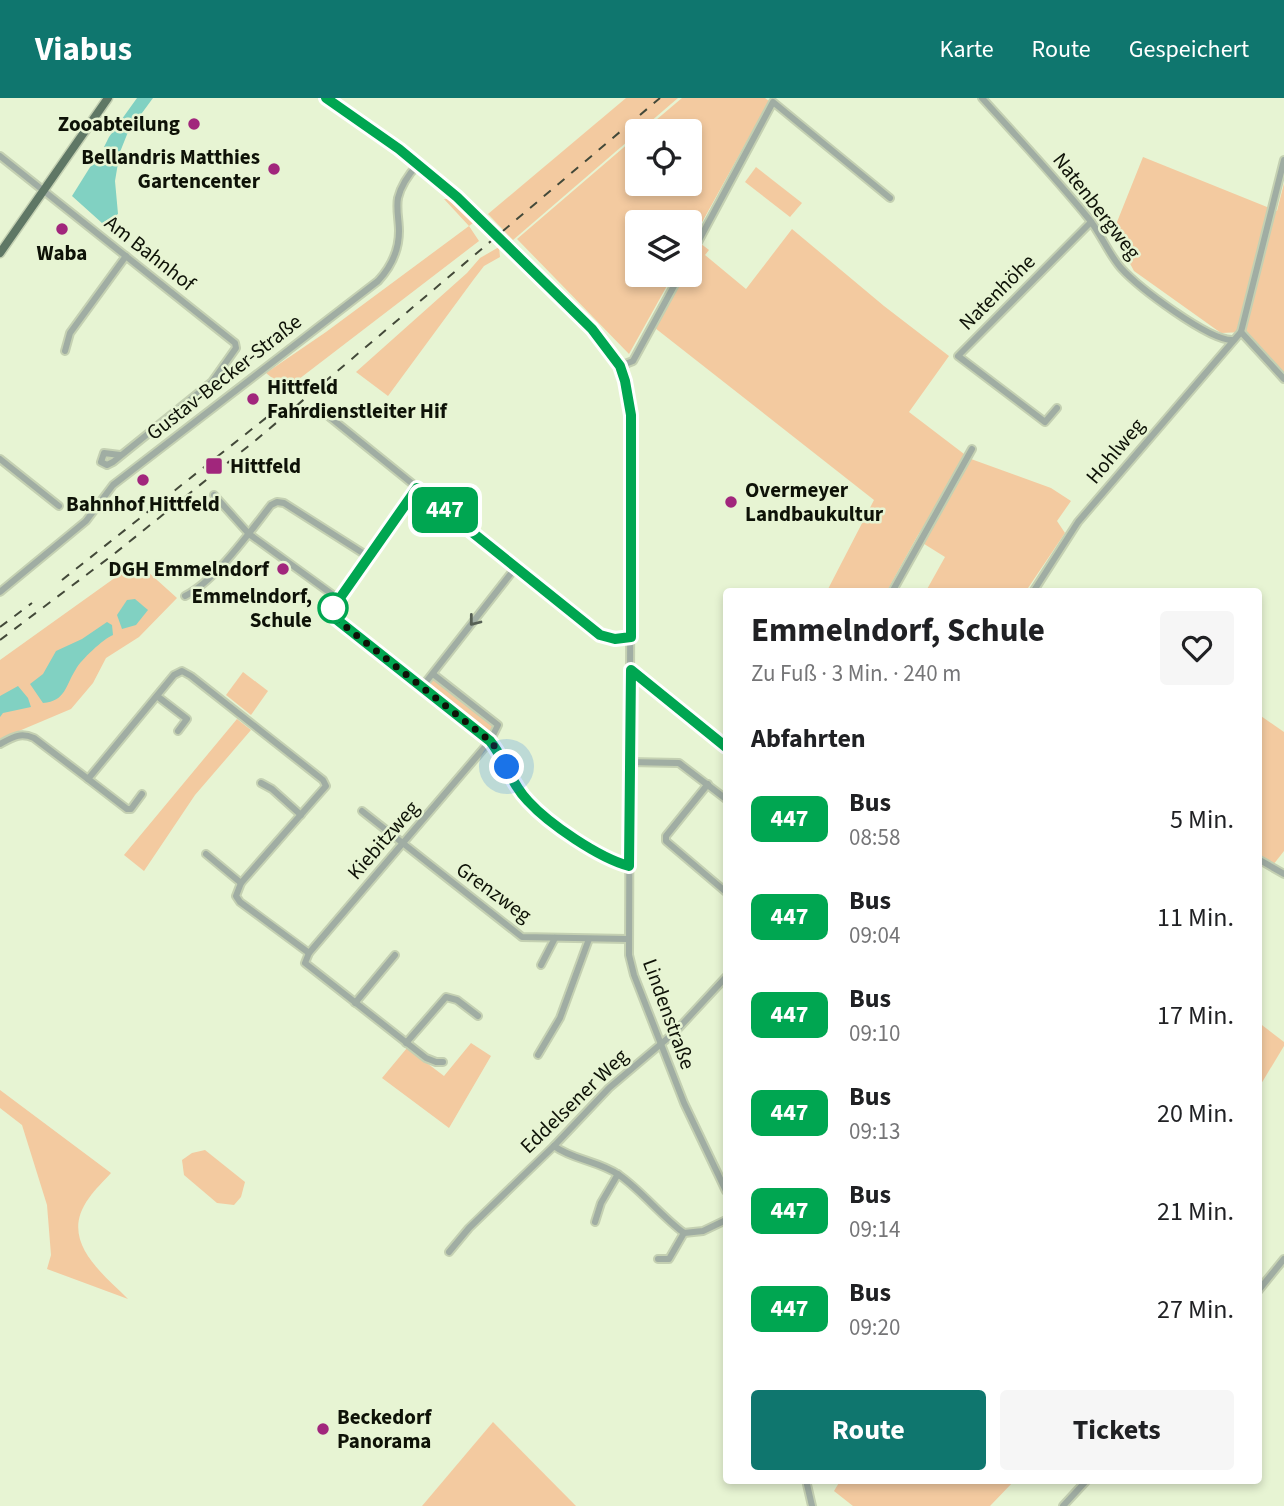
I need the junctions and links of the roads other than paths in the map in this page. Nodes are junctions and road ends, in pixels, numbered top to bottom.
1 (108, 98) edge
2 (326, 98) edge
3 (982, 98) edge
4 (0, 156) edge
5 (1284, 160) edge
6 (418, 164) junction
7 (44, 190) junction
8 (890, 198) dead end
9 (483, 222) tunnel mouth
10 (1091, 222) junction
11 (702, 235) edge
12 (505, 244) tunnel mouth
13 (0, 253) edge
14 (126, 256) junction
15 (673, 287) edge
16 (1241, 332) junction
17 (1232, 340) junction
18 (65, 351) dead end
19 (620, 366) junction
20 (1284, 379) edge
21 (1057, 408) dead end
22 (321, 410) dead end
23 (972, 449) dead end
24 (120, 455) dead end
25 (0, 458) edge
26 (417, 488) junction
27 (214, 495) dead end
28 (59, 506) dead end
29 (248, 534) junction
30 (369, 556) junction
31 (516, 567) junction
32 (894, 588) edge
33 (1036, 588) edge
34 (0, 592) edge
35 (185, 596) dead end
36 (340, 600) junction
37 (631, 637) junction
38 (631, 670) junction
39 (433, 674) junction
40 (422, 687) junction
41 (157, 696) junction
42 (178, 731) dead end
43 (490, 741) junction
44 (0, 744) edge
45 (723, 745) edge
46 (629, 762) junction
47 (88, 779) junction
48 (261, 783) dead end
49 (708, 784) junction
50 (142, 794) dead end
51 (723, 796) edge
52 (362, 811) dead end
53 (301, 815) junction
54 (403, 845) junction
55 (206, 854) dead end
56 (1262, 861) edge
57 (629, 866) junction
58 (1284, 874) edge
59 (242, 883) junction
60 (723, 890) edge
61 (555, 938) junction
62 (589, 939) junction
63 (627, 939) junction
64 (309, 954) junction
65 (395, 955) dead end
66 (541, 965) dead end
67 (723, 980) edge
68 (355, 1003) junction
69 (478, 1016) dead end
70 (406, 1043) junction
71 (661, 1045) junction
72 (538, 1055) dead end
73 (443, 1062) dead end
74 (554, 1146) junction
75 (618, 1174) junction
76 (723, 1185) edge
77 (723, 1221) edge
78 (595, 1222) dead end
79 (684, 1233) junction
80 (449, 1252) dead end
81 (658, 1259) dead end
82 (1284, 1259) edge
83 (1262, 1286) edge
84 (807, 1484) edge
85 (1083, 1484) edge
86 (812, 1506) edge
87 (1063, 1506) edge

1 - 7 main road
2 - 6 street
3 - 10 street, Natenbergweg
4 - 7 street, Am Bahnhof
5 - 16 street
6 - 9 street
6 - 34 street, Gustav-Becker-Straße
7 - 13 main road
7 - 14 street, Am Bahnhof
8 - 11 street
10 - 17 street, Natenbergweg
10 - 21 street, Natenhöhe
12 - 19 street
14 - 18 street
14 - 24 street, Am Bahnhof
15 - 19 street
16 - 17 street, Hohlweg
16 - 20 street
17 - 33 street, Hohlweg
19 - 37 street, Lindenstraße
22 - 26 street
23 - 32 street
25 - 28 street
26 - 30 street
26 - 31 street
27 - 29 street
29 - 30 street
29 - 35 street
29 - 36 street
30 - 36 street
31 - 37 street
31 -> 39 street
36 - 40 street
37 - 38 street, Lindenstraße
38 - 45 street
38 - 46 street, Lindenstraße
39 - 40 street
39 - 43 street
40 - 43 street
41 - 42 street
41 - 47 street
41 - 53 street
43 - 54 street, Kiebitzweg
43 - 57 street
44 - 47 street
46 - 49 street
46 - 57 street, Lindenstraße
47 - 50 street
48 - 53 street
49 - 51 street
49 - 60 street
52 - 54 street, Grenzweg
53 - 59 street
54 - 61 street, Grenzweg
54 - 64 street, Kiebitzweg
55 - 59 street
56 - 58 street
57 - 63 street, Lindenstraße
59 - 64 street
61 - 62 street, Grenzweg
61 - 66 street
62 - 63 street, Grenzweg
62 - 72 street
63 - 71 street, Lindenstraße
64 - 68 street, Kiebitzweg
65 - 68 street
67 - 71 street, Eddelsener Weg
68 - 70 street
69 - 70 street
70 - 73 street
71 - 74 street, Eddelsener Weg
71 - 76 street, Lindenstraße
74 - 75 street
74 - 80 street, Eddelsener Weg
75 - 78 street
75 - 79 street
77 - 79 street
79 - 81 street
82 - 83 street
84 - 86 street
85 - 87 street

